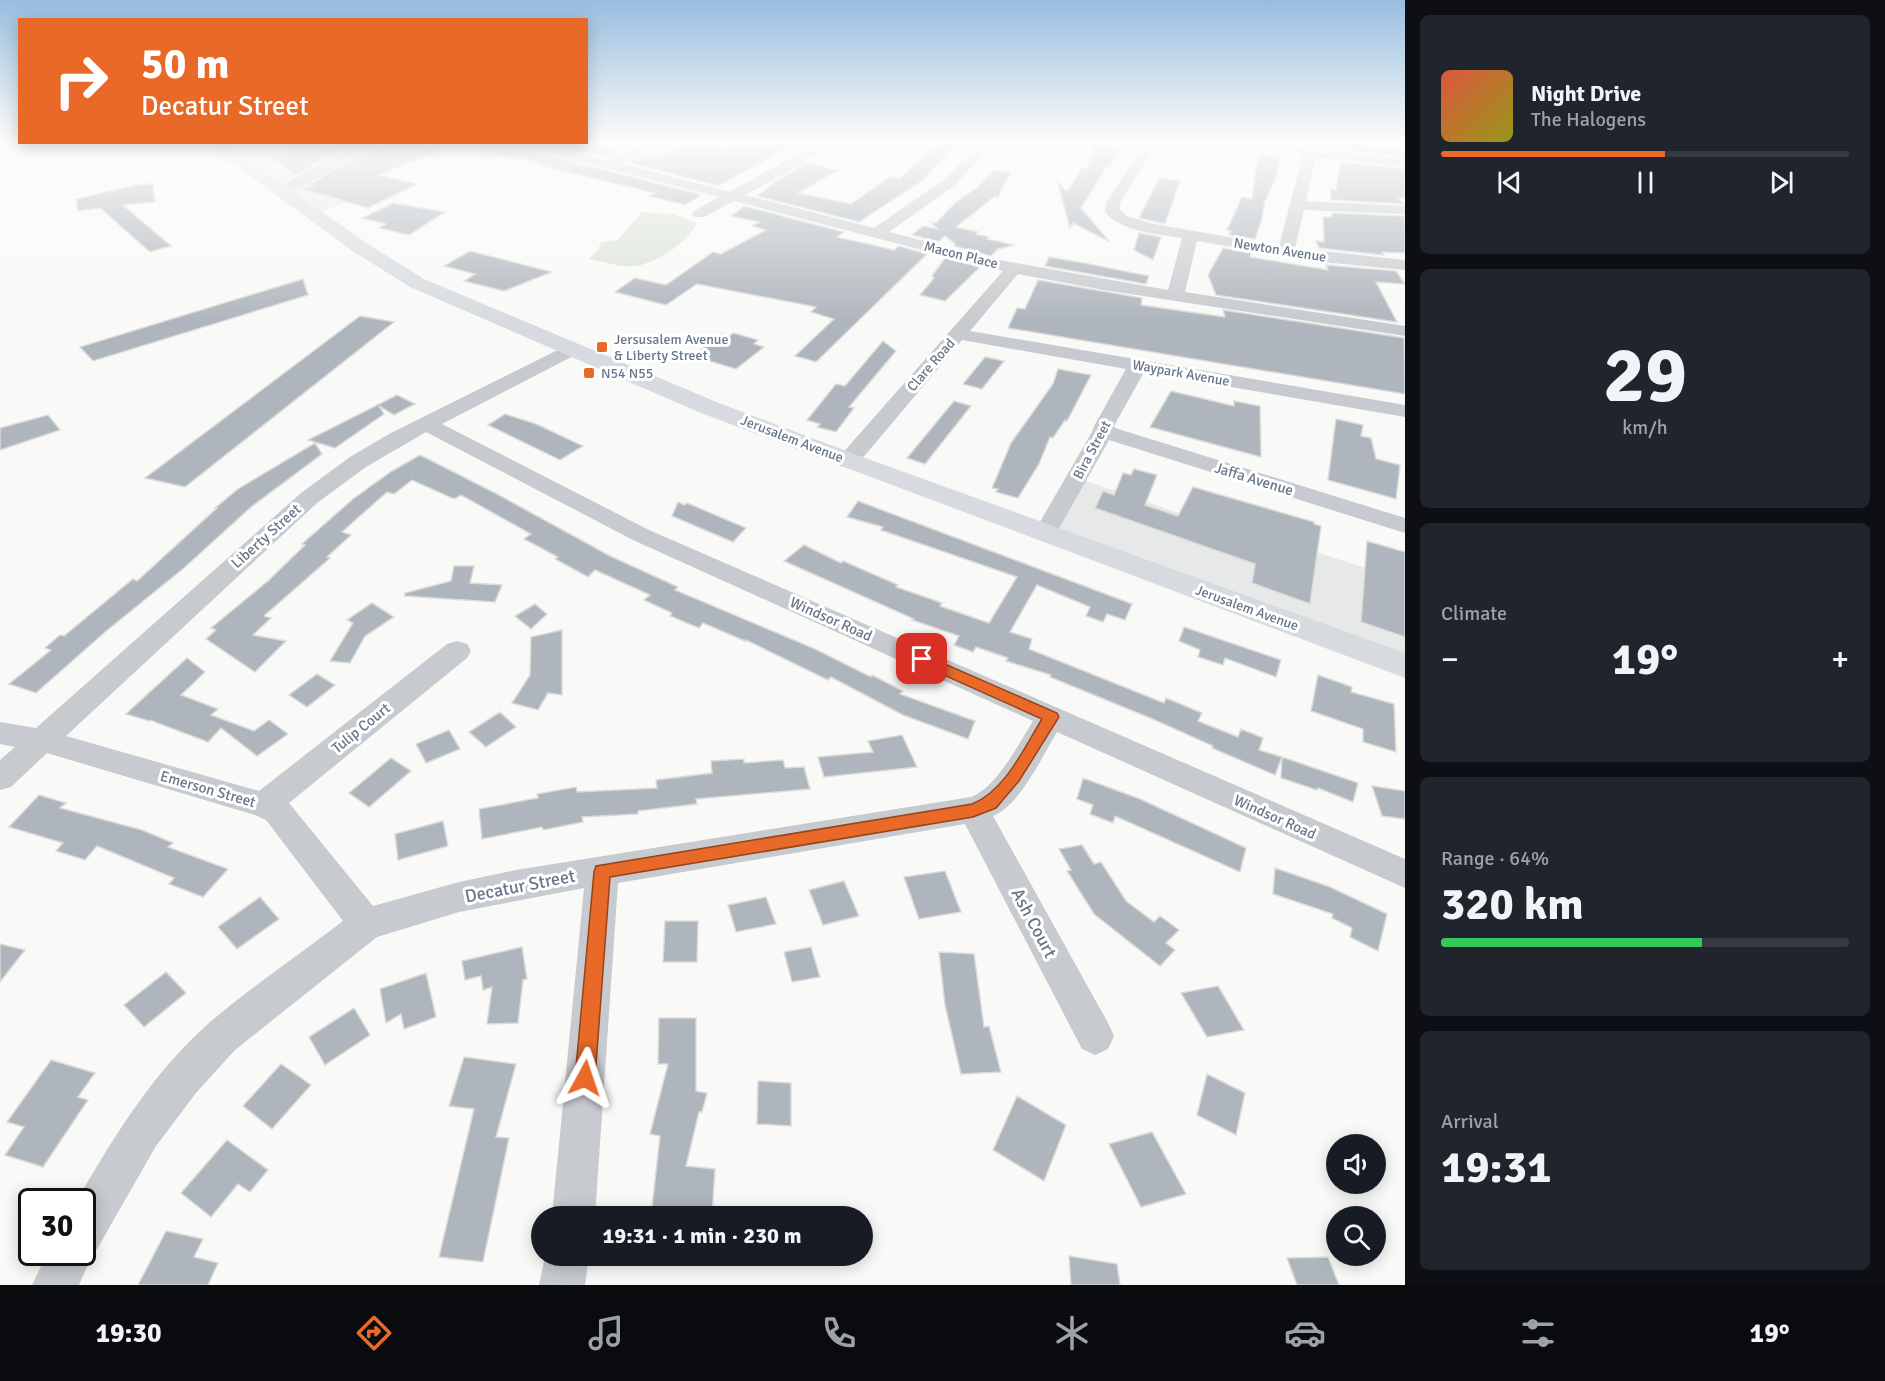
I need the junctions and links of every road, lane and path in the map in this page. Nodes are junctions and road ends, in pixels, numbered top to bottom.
1 (299, 203) edge
2 (720, 203) edge
3 (755, 203) edge
4 (920, 203) edge
5 (1113, 203) edge
6 (1298, 205) joint
7 (1405, 210) edge
8 (699, 214) dead end
9 (876, 234) junction
10 (1191, 235) junction
11 (1286, 251) junction
12 (1405, 265) edge
13 (1014, 268) junction
14 (1175, 296) junction
15 (1405, 331) edge
16 (957, 334) junction
17 (572, 349) junction
18 (1138, 365) junction
19 (1405, 411) edge
20 (428, 424) junction
21 (1102, 431) junction
22 (848, 461) junction
23 (1405, 526) edge
24 (1045, 534) junction
25 (457, 651) dead end
26 (1405, 666) edge
27 (1052, 717) junction
28 (0, 733) edge
29 (42, 740) junction
30 (0, 778) edge
31 (264, 805) junction
32 (973, 810) junction
33 (602, 872) junction
34 (1405, 874) edge
35 (366, 924) junction
36 (1095, 1036) dead end
37 (574, 1206) edge
38 (96, 1209) edge
39 (65, 1266) edge
40 (565, 1266) edge
41 (55, 1285) edge
42 (562, 1285) edge

1 - 17 main road, Jerusalem Avenue
2 - 8 street
3 - 9 street, Macon Place
4 - 9 street
5 - 10 street, Newton Avenue
6 - 7 street
6 - 11 street
9 - 13 street, Macon Place
10 - 11 street, Newton Avenue
10 - 14 street
11 - 12 street, Newton Avenue
13 - 14 street, Macon Place
13 - 16 street, Clare Road
14 - 15 street, Macon Place
16 - 18 street, Waypark Avenue
16 - 22 street, Clare Road
17 - 20 street, Liberty Street
17 - 22 main road, Jerusalem Avenue
18 - 19 street, Waypark Avenue
18 - 21 street, Bira Street
20 - 27 street, Windsor Road
20 - 29 street, Liberty Street
21 - 23 street, Jaffa Avenue
21 - 24 street, Bira Street
22 - 24 main road, Jerusalem Avenue
24 - 26 main road, Jerusalem Avenue
25 - 31 street, Tulip Court
27 - 32 street, Decatur Street
27 - 34 street, Windsor Road
28 - 29 street, Emerson Street
29 - 30 street, Liberty Street
29 - 31 street, Emerson Street
31 - 35 street, Emerson Street
32 - 33 street, Decatur Street
32 - 36 street, Ash Court
33 - 35 street, Decatur Street
33 - 37 street
35 - 38 street, Decatur Street
39 - 41 street
40 - 42 street

